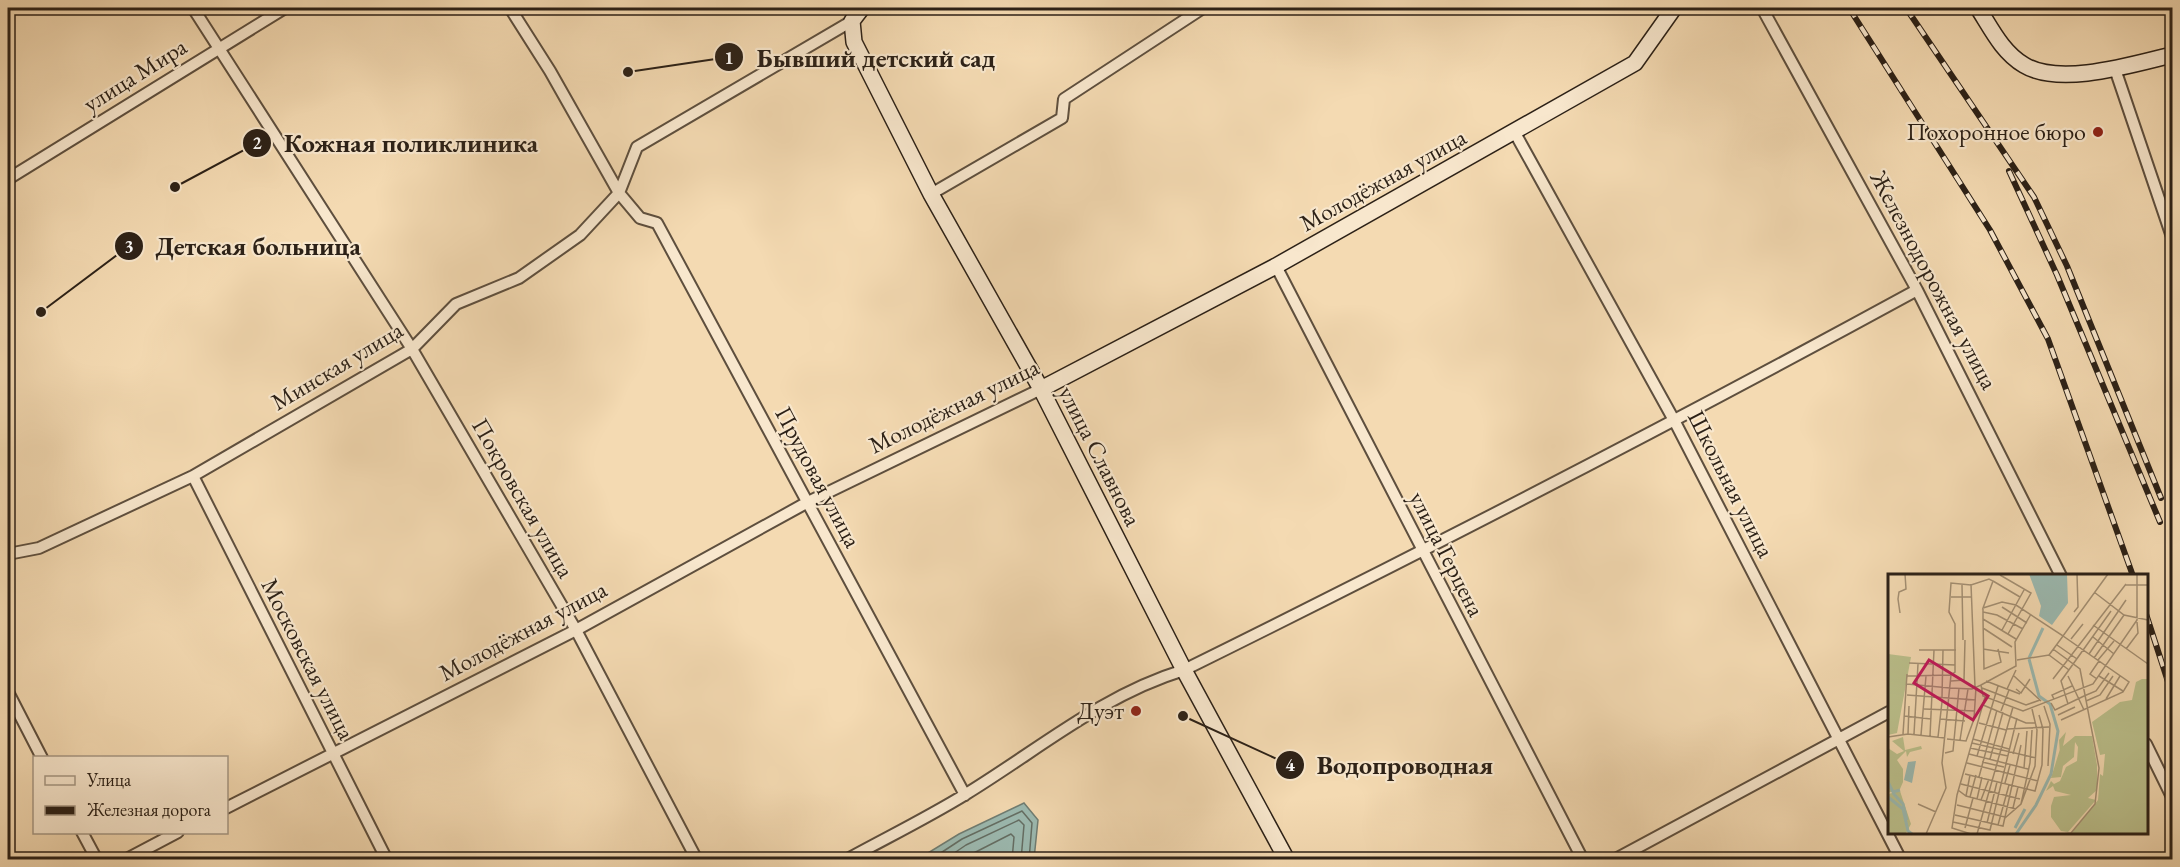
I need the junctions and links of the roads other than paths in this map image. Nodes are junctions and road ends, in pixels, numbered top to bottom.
1 (193, 8) edge
2 (285, 8) edge
3 (510, 8) edge
4 (861, 8) edge
5 (1203, 8) edge
6 (1674, 8) edge
7 (1762, 8) edge
8 (1978, 8) edge
9 (852, 21) junction
10 (218, 48) junction
11 (2172, 55) edge
12 (2115, 69) junction
13 (1515, 133) junction
14 (8, 179) edge
15 (619, 194) junction
16 (931, 194) junction
17 (2172, 237) edge
18 (1276, 266) junction
19 (1917, 290) junction
20 (412, 350) junction
21 (1041, 389) junction
22 (1675, 422) junction
23 (193, 476) junction
24 (808, 502) junction
25 (1422, 552) junction
26 (8, 554) edge
27 (2060, 574) edge
28 (576, 630) junction
29 (1184, 670) junction
30 (8, 692) edge
31 (1888, 713) edge
32 (1838, 738) junction
33 (2147, 748) edge
34 (332, 755) junction
35 (41, 756) edge
36 (966, 795) junction
37 (2172, 797) edge
38 (228, 807) edge
39 (83, 834) edge
40 (174, 834) edge
41 (96, 860) edge
42 (125, 860) edge
43 (387, 860) edge
44 (697, 860) edge
45 (846, 860) edge
46 (1287, 860) edge
47 (1583, 860) edge
48 (1614, 860) edge
49 (1901, 860) edge

1 - 10 street, Покровская улица
2 - 10 street, улица Мира
3 - 15 street, Прудовая улица
4 - 9 main road
5 - 16 street
6 - 13 main road, Молодёжная улица
7 - 19 street, Железнодорожная улица
8 - 12 main road
9 - 15 street, Минская улица
9 - 16 main road, улица Славнова
10 - 14 street, улица Мира
10 - 20 street, Покровская улица
11 - 12 main road
12 - 17 street
13 - 18 main road, Молодёжная улица
13 - 22 street, Школьная улица
15 - 20 street, Минская улица
15 - 24 street, Прудовая улица
16 - 21 main road, улица Славнова
18 - 21 main road, Молодёжная улица
18 - 25 street, улица Герцена
19 - 22 street
19 - 27 street, Железнодорожная улица
20 - 23 street, Минская улица
20 - 28 street, Покровская улица
21 - 24 street, Молодёжная улица
21 - 29 main road, улица Славнова
22 - 25 street
22 - 32 street, Школьная улица
23 - 26 street, Минская улица
23 - 34 street, Московская улица
24 - 28 street, Молодёжная улица
24 - 36 street, Прудовая улица
25 - 29 street
25 - 47 street, улица Герцена
28 - 34 street, Молодёжная улица
28 - 44 street, Покровская улица
29 - 36 street
29 - 46 main road, улица Славнова
30 - 35 street
31 - 32 street
32 - 48 street
32 - 49 street, Школьная улица
33 - 37 street
34 - 38 street, Молодёжная улица
34 - 43 street, Московская улица
36 - 45 street
39 - 41 street
40 - 42 street

